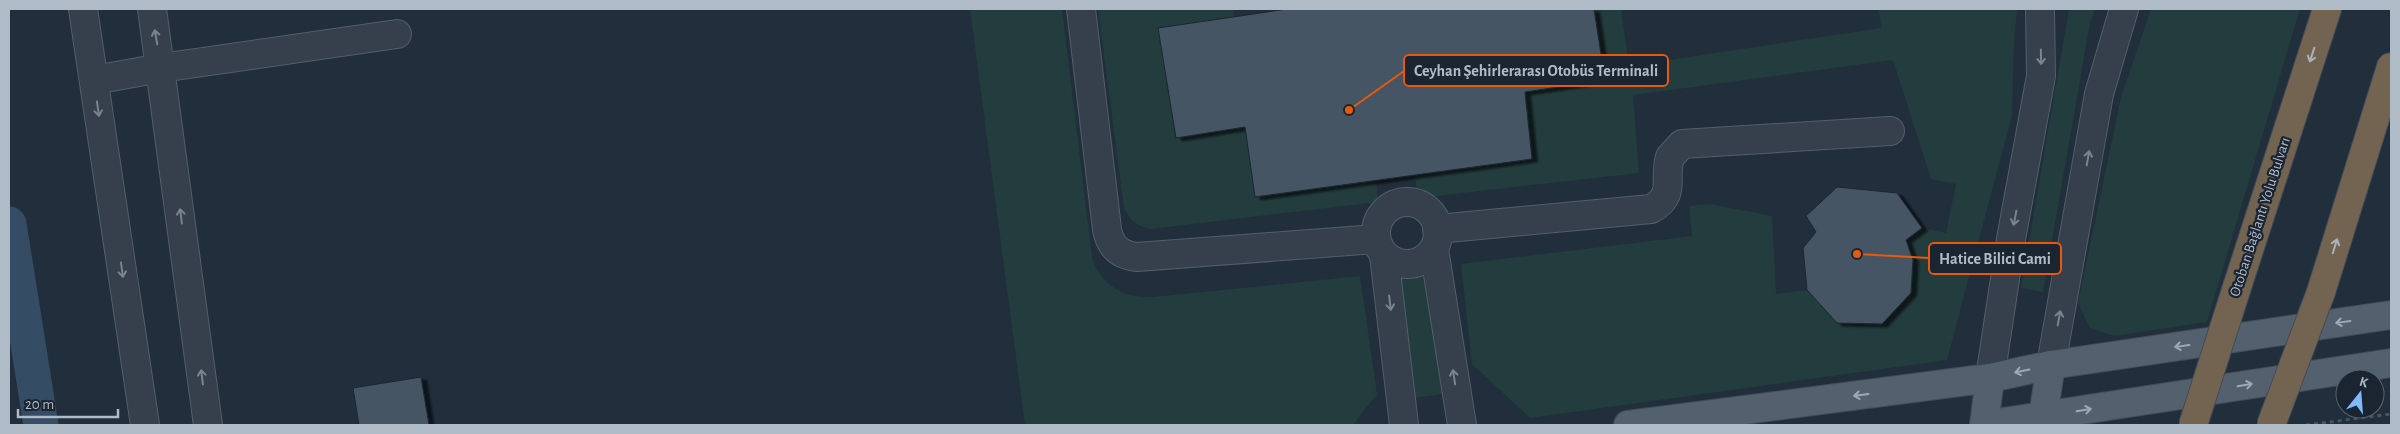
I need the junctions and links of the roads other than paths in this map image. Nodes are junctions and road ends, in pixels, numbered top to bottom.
1 (84, 9) edge
2 (152, 9) edge
3 (1081, 9) edge
4 (2040, 9) edge
5 (2124, 9) edge
6 (2327, 9) edge
7 (397, 34) dead end
8 (2391, 66) edge
9 (161, 68) junction
10 (94, 80) junction
11 (1890, 131) dead end
12 (1436, 239) junction
13 (1380, 247) junction
14 (2391, 315) edge
15 (2391, 362) edge
16 (2050, 366) junction
17 (1990, 378) junction
18 (2043, 416) junction
19 (145, 425) edge
20 (208, 425) edge
21 (1404, 425) edge
22 (1462, 425) edge
23 (1628, 425) edge
24 (1984, 425) edge
25 (2193, 425) edge
26 (2272, 425) edge

1 - 10 street
9 -> 2 street
3 - 13 street
4 -> 17 street
16 -> 5 street
6 -> 25 highway, Otoban Bağlantı Yolu Bulvarı, bridge
7 - 9 street
26 -> 8 highway, bridge
9 - 10 street
20 -> 9 street
10 -> 19 street
11 - 12 street
12 - 13 street
12 - 13 street
22 -> 12 street
13 -> 21 street
14 -> 16 main road
18 -> 15 main road
16 -> 17 main road
16 - 18 main road
17 -> 23 main road
17 - 24 main road
18 - 24 main road

